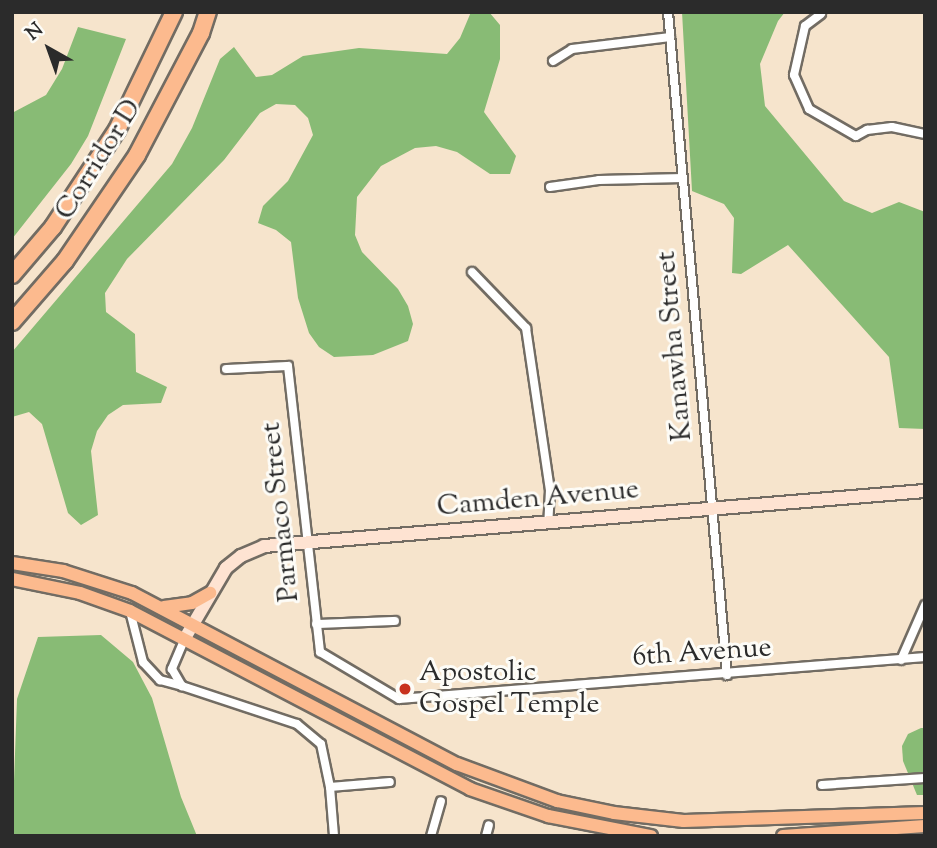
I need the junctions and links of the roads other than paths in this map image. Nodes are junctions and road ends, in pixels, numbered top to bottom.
1 (174, 12) edge
2 (208, 12) edge
3 (668, 12) edge
4 (821, 14) edge
5 (670, 37) junction
6 (553, 61) dead end
7 (925, 134) edge
8 (683, 178) junction
9 (550, 187) dead end
10 (472, 272) dead end
11 (12, 275) edge
12 (12, 321) edge
13 (226, 369) dead end
14 (925, 491) edge
15 (714, 509) junction
16 (548, 523) junction
17 (309, 542) junction
18 (12, 563) edge
19 (12, 579) edge
20 (210, 593) junction
21 (925, 605) edge
22 (161, 607) junction
23 (130, 611) junction
24 (394, 621) dead end
25 (194, 623) junction
26 (316, 624) junction
27 (185, 639) junction
28 (925, 657) edge
29 (901, 660) junction
30 (727, 675) junction
31 (182, 686) junction
32 (399, 699) joint
33 (925, 778) edge
34 (390, 782) dead end
35 (822, 785) dead end
36 (330, 787) junction
37 (441, 801) dead end
38 (925, 813) edge
39 (489, 825) dead end
40 (925, 826) edge
41 (334, 836) edge
42 (431, 836) edge
43 (486, 836) edge
44 (651, 836) edge
45 (783, 836) edge

1 - 11 highway, Corridor D
2 - 12 highway, Corridor D
3 - 5 street, Kanawha Street
4 - 7 street
5 - 6 street
5 - 8 street, Kanawha Street
8 - 9 street
8 - 15 street, Kanawha Street
10 - 16 street
13 - 17 street, Parmaco Street
14 - 15 street, Camden Avenue
15 - 16 street, Camden Avenue
15 - 30 street, Kanawha Street
16 - 17 street, Camden Avenue
17 - 20 street, Camden Avenue
17 - 26 street, Parmaco Street
18 - 22 main road
19 - 23 main road
20 - 22 main road
20 - 25 street, Camden Avenue
21 - 29 street
22 - 25 main road
23 - 27 main road
23 - 31 street
24 - 26 street
25 - 27 street, Camden Avenue
25 - 38 main road
26 - 32 street, Parmaco Street
27 - 31 street
27 - 44 main road
28 - 29 street, 6th Avenue
29 - 30 street, 6th Avenue
30 - 32 street, 6th Avenue
31 - 36 street
33 - 35 street
34 - 36 street
36 - 41 street
37 - 42 street
39 - 43 street
40 - 45 main road

